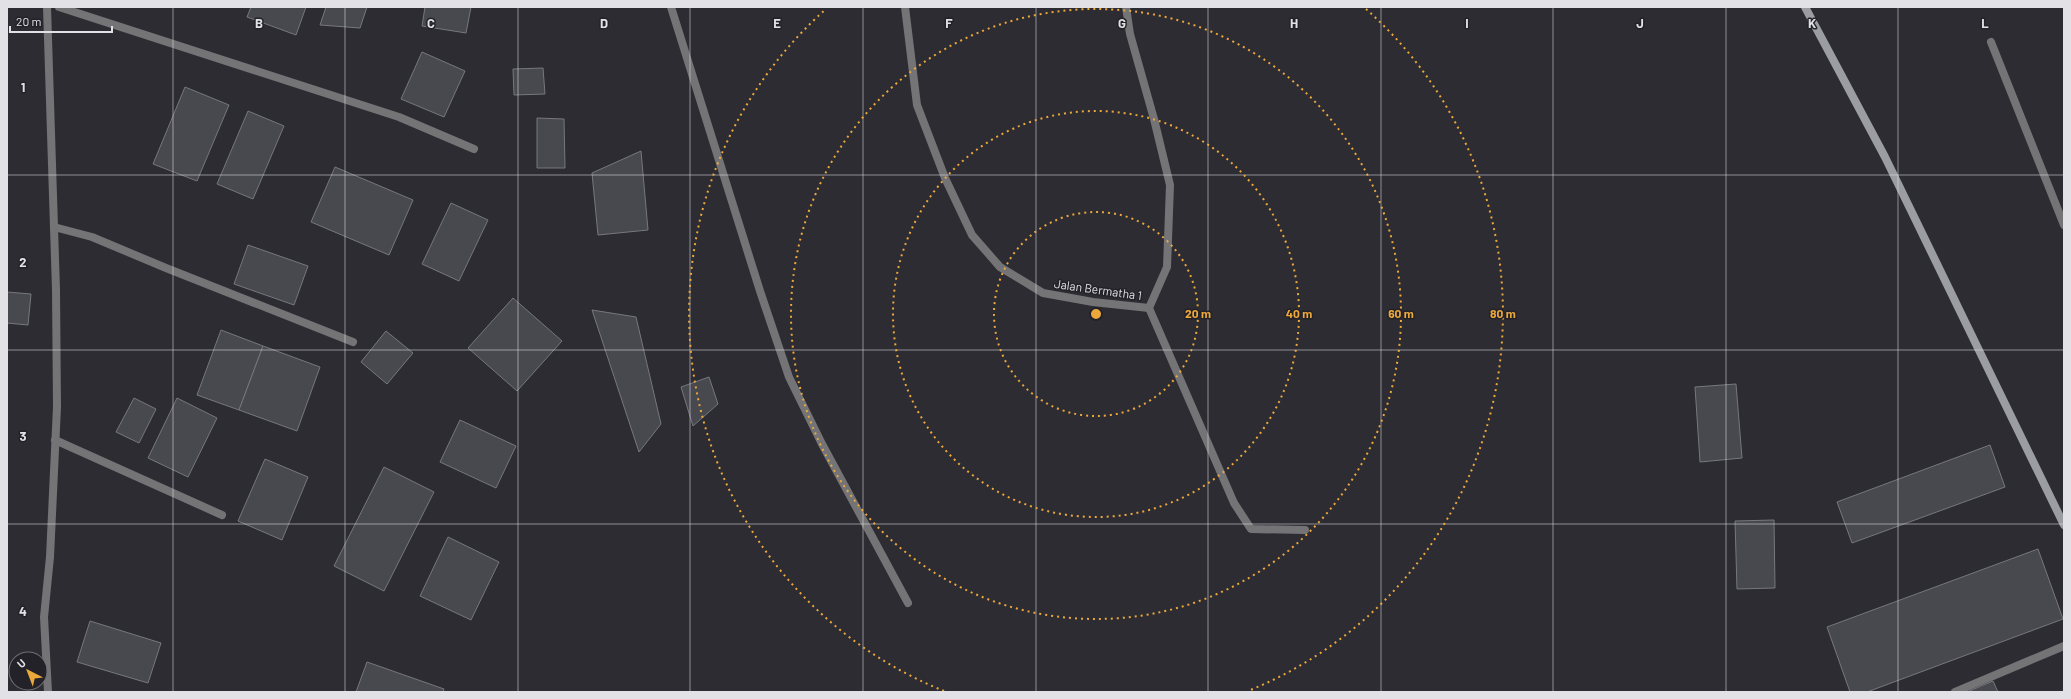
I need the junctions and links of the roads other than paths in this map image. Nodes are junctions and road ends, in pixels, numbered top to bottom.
1 (47, 7) edge
2 (59, 7) edge
3 (671, 7) edge
4 (905, 7) edge
5 (1126, 7) edge
6 (1805, 7) edge
7 (1991, 42) dead end
8 (474, 149) dead end
9 (2064, 225) edge
10 (54, 227) junction
11 (1149, 308) junction
12 (353, 342) dead end
13 (55, 440) junction
14 (222, 516) dead end
15 (2064, 525) edge
16 (1305, 530) dead end
17 (908, 602) dead end
18 (2064, 646) edge
19 (48, 692) edge
20 (1954, 692) edge

1 - 10 street
2 - 8 street
3 - 17 street
4 - 11 street, Jalan Bermatha 1
5 - 11 street, Jalan Bermatha 1
6 - 15 street
7 - 9 street
10 - 12 street
10 - 13 street
11 - 16 street
13 - 14 street
13 - 19 street
18 - 20 street

